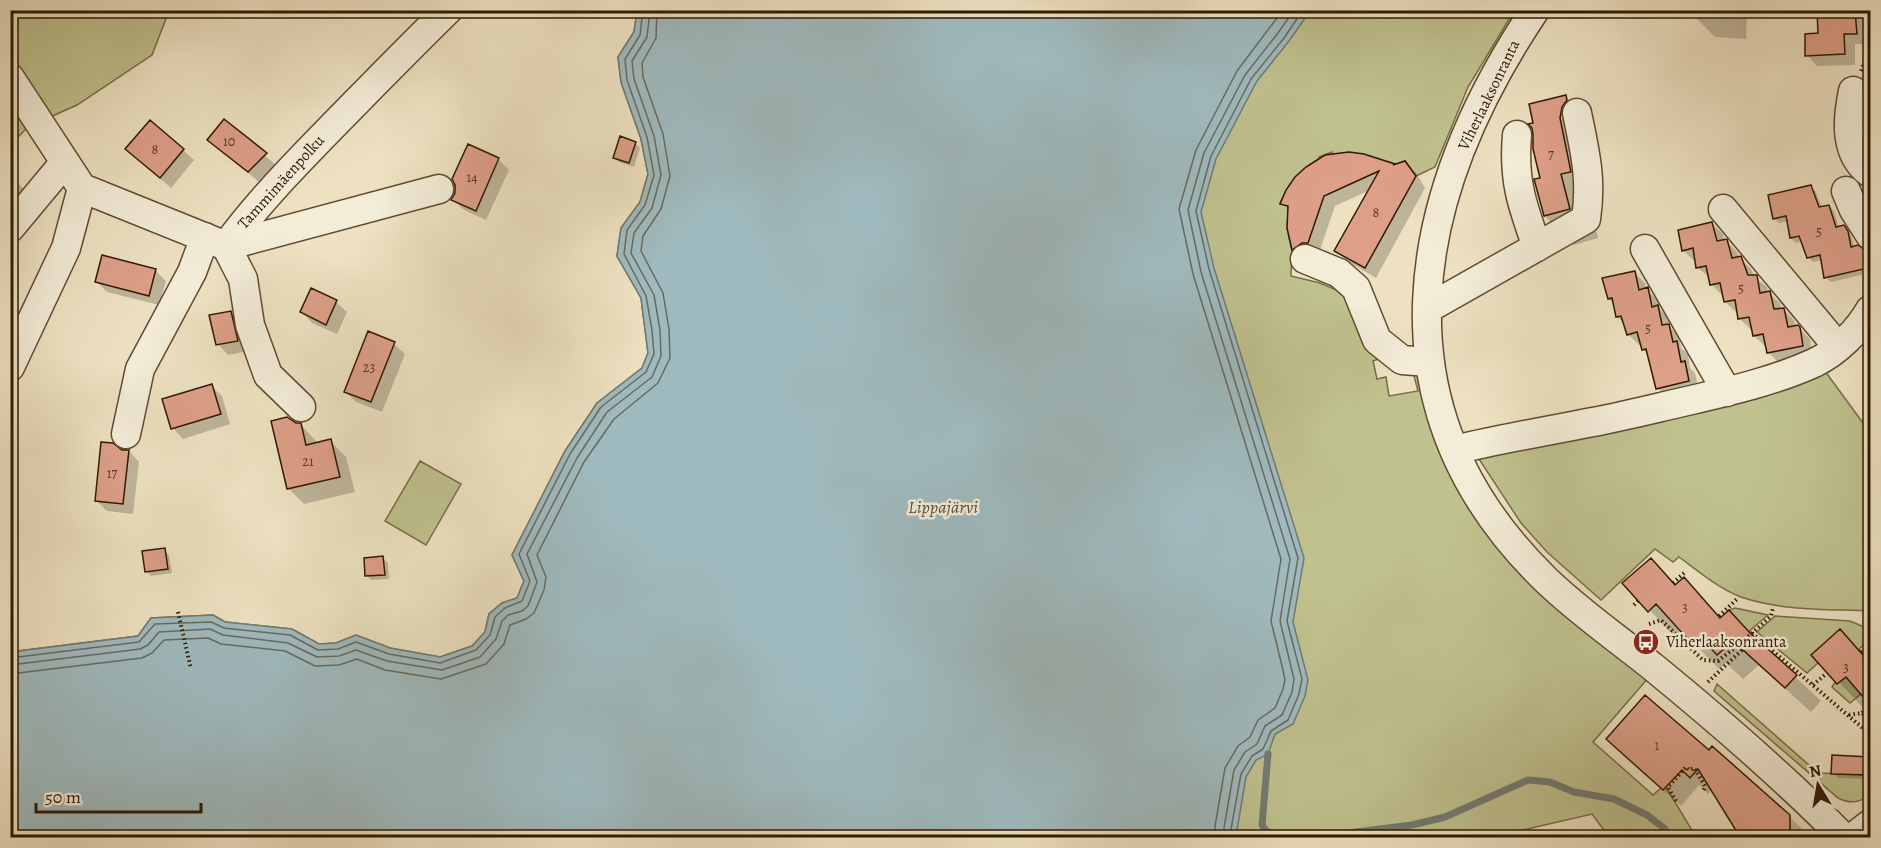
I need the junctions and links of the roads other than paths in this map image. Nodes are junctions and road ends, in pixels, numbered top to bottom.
1 (448, 10) edge
2 (1535, 10) edge
3 (10, 78) edge
4 (1853, 91) dead end
5 (1577, 113) dead end
6 (1517, 135) dead end
7 (65, 162) junction
8 (1870, 173) edge
9 (82, 188) junction
10 (439, 189) dead end
11 (1846, 191) dead end
12 (1723, 209) dead end
13 (10, 228) edge
14 (1870, 236) edge
15 (216, 242) junction
16 (1537, 247) junction
17 (1645, 249) dead end
18 (1305, 259) dead end
19 (1427, 309) junction
20 (1870, 310) edge
21 (1838, 347) junction
22 (1429, 362) junction
23 (10, 367) edge
24 (1727, 392) junction
25 (301, 407) dead end
26 (126, 434) dead end
27 (1454, 450) junction
28 (1870, 824) edge
29 (1844, 837) edge
30 (1852, 837) edge

1 - 15 street, Tammimäenpolku
2 - 19 street, Viherlaaksonranta
3 - 7 street
4 - 8 street
5 - 16 street
6 - 16 street
7 - 9 street
7 - 13 street
9 - 15 street
9 - 23 street
10 - 15 street
11 - 14 street
12 - 21 street
15 - 25 street
15 - 26 street, Tammimäenpolku
16 - 19 street
17 - 24 street
18 - 22 street
19 - 22 street, Viherlaaksonranta
20 - 21 street
21 - 24 street
22 - 27 street, Viherlaaksonranta
24 - 27 street
27 - 29 street, Viherlaaksonranta
28 - 30 street

